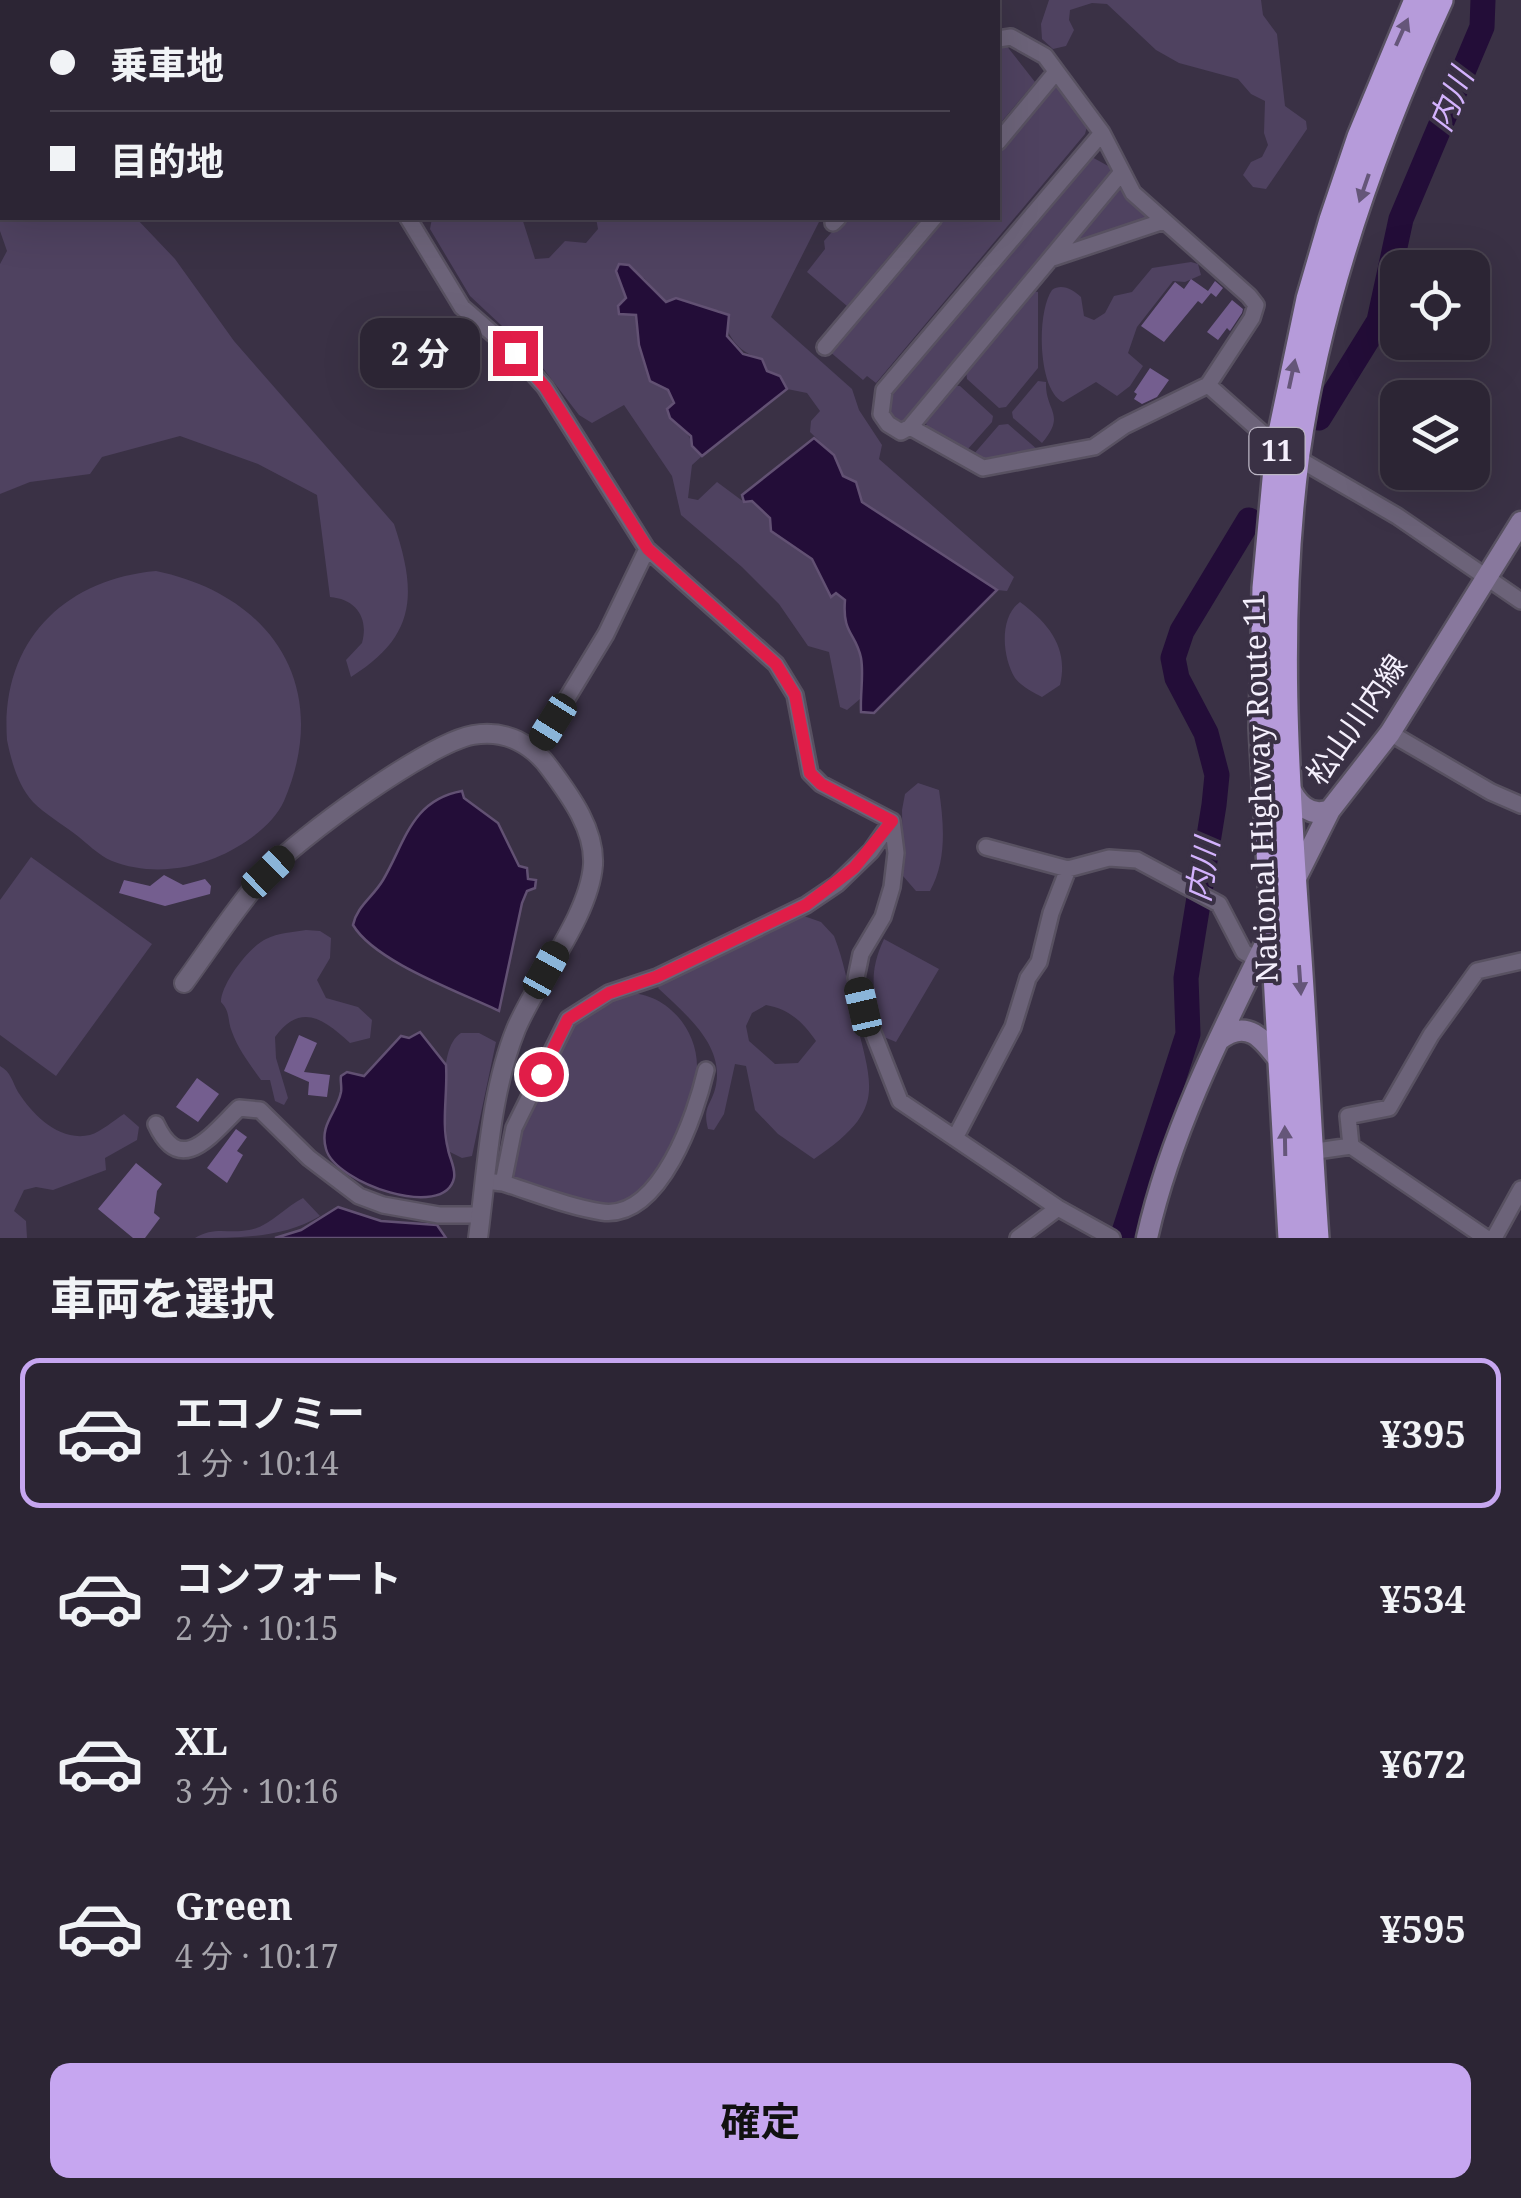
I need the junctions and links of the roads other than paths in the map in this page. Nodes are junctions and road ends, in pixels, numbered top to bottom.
1 (1416, 0) edge
2 (1440, 0) edge
3 (1000, 39) edge
4 (1056, 72) junction
5 (1102, 133) junction
6 (1000, 140) edge
7 (1122, 172) junction
8 (409, 220) edge
9 (932, 220) edge
10 (1164, 221) junction
11 (1050, 259) junction
12 (825, 347) dead end
13 (1208, 385) junction
14 (910, 427) junction
15 (1287, 452) junction
16 (1521, 522) edge
17 (648, 549) junction
18 (1486, 578) junction
19 (1521, 600) edge
20 (1390, 732) junction
21 (535, 751) junction
22 (1287, 783) junction
23 (1521, 804) edge
24 (1330, 810) junction
25 (892, 821) junction
26 (986, 846) dead end
27 (1068, 868) junction
28 (1294, 883) junction
29 (1274, 924) junction
30 (1258, 959) junction
31 (1521, 961) edge
32 (184, 983) dead end
33 (1219, 1040) junction
34 (1282, 1062) junction
35 (706, 1070) dead end
36 (156, 1124) dead end
37 (955, 1138) junction
38 (1351, 1146) junction
39 (1310, 1152) junction
40 (494, 1182) junction
41 (1521, 1189) edge
42 (1058, 1208) junction
43 (481, 1216) junction
44 (1109, 1237) edge
45 (478, 1238) edge
46 (1018, 1238) edge
47 (1147, 1238) edge
48 (1291, 1238) edge
49 (1316, 1238) edge
50 (1486, 1238) edge
51 (1494, 1238) edge

15 -> 1 highway, National Highway Route 11 / 11
2 -> 15 highway, National Highway Route 11 / 11
3 - 4 street
4 - 5 street
4 - 6 street
5 - 7 street
5 - 14 street
7 - 10 street
7 - 11 street
8 - 17 street
9 - 12 street
10 - 11 street
10 - 13 street
11 - 14 street
13 - 14 street
13 - 15 street
15 - 18 street
15 - 22 highway, National Highway Route 11 / 11
15 - 29 highway, National Highway Route 11 / 11
16 - 18 main road, 松山川内線
17 - 21 street
17 - 25 street
18 - 19 street
18 - 20 main road, 松山川内線
20 - 23 street
20 - 24 main road, 松山川内線
21 - 32 street
21 - 40 street
22 - 24 main road
22 - 28 highway, National Highway Route 11 / 11
24 - 28 main road, 松山川内線
25 - 37 street
25 - 40 street
26 - 27 street
27 - 30 street
27 - 37 street
28 - 29 main road, 松山川内線
28 -> 39 highway, National Highway Route 11 / 11
29 - 30 main road, 松山川内線
29 - 34 highway, National Highway Route 11 / 11
30 - 33 main road, 松山川内線
31 - 38 street
33 - 34 main road
33 - 47 main road, 松山川内線
48 -> 34 highway, National Highway Route 11 / 11
35 - 40 street
36 - 43 street
37 - 42 street
38 - 39 street
38 - 50 street
39 - 49 highway, National Highway Route 11 / 11
40 - 43 street
41 - 51 street
42 - 44 street
42 - 46 street
43 - 45 street

